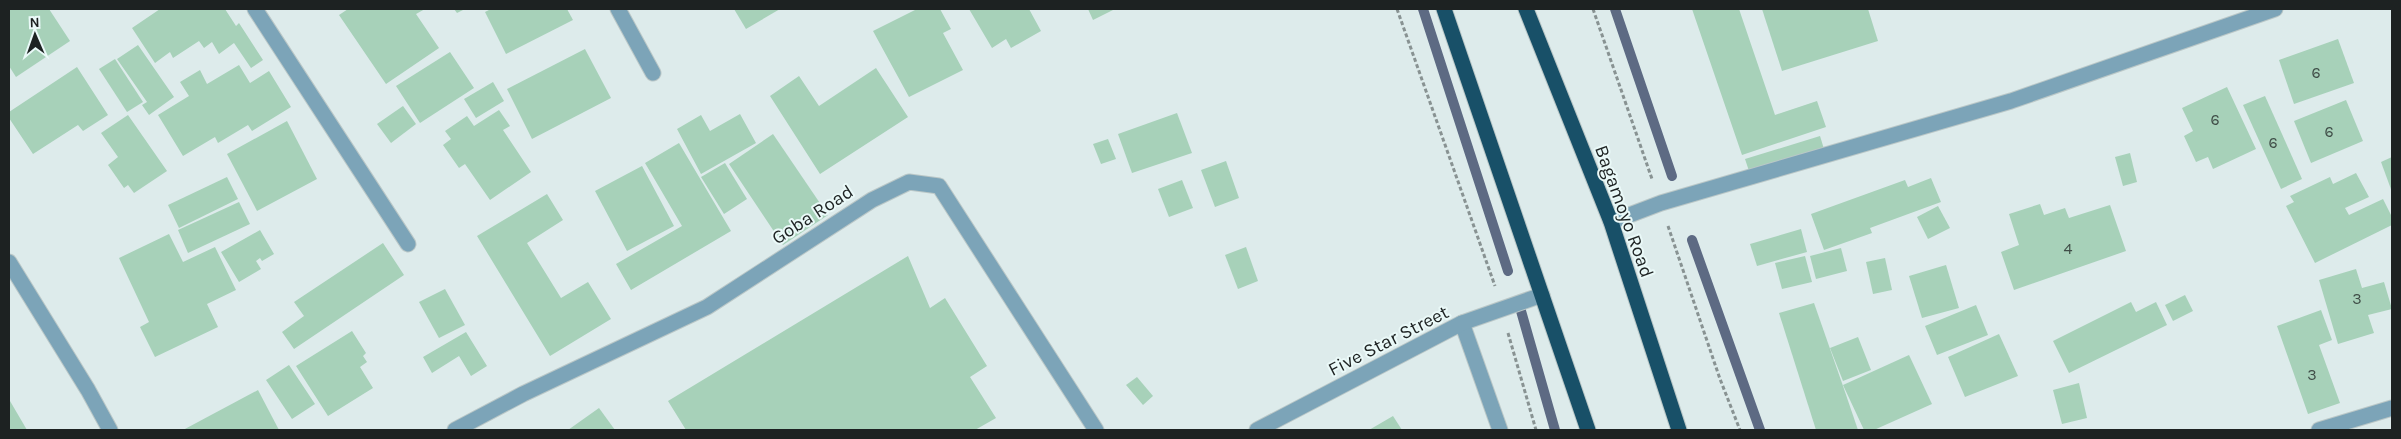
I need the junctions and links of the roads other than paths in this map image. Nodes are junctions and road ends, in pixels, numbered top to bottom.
1 (255, 9) edge
2 (618, 9) edge
3 (1444, 9) edge
4 (1526, 9) edge
5 (2275, 9) edge
6 (653, 73) dead end
7 (1611, 222) junction
8 (408, 244) dead end
9 (9, 262) edge
10 (1542, 295) junction
11 (1462, 323) junction
12 (2392, 408) edge
13 (110, 430) edge
14 (455, 430) edge
15 (1096, 430) edge
16 (1257, 430) edge
17 (1500, 430) edge
18 (1588, 430) edge
19 (1679, 430) edge
20 (2319, 430) edge

1 - 8 street
2 - 6 street
3 - 10 highway
4 - 7 highway, Bagamoyo Road
5 - 7 street
7 - 19 highway, Bagamoyo Road
9 - 13 street
10 - 11 street, Five Star Street
10 - 18 highway
11 - 16 street, Five Star Street
11 - 17 street
12 - 20 street
14 - 15 street, Goba Road

